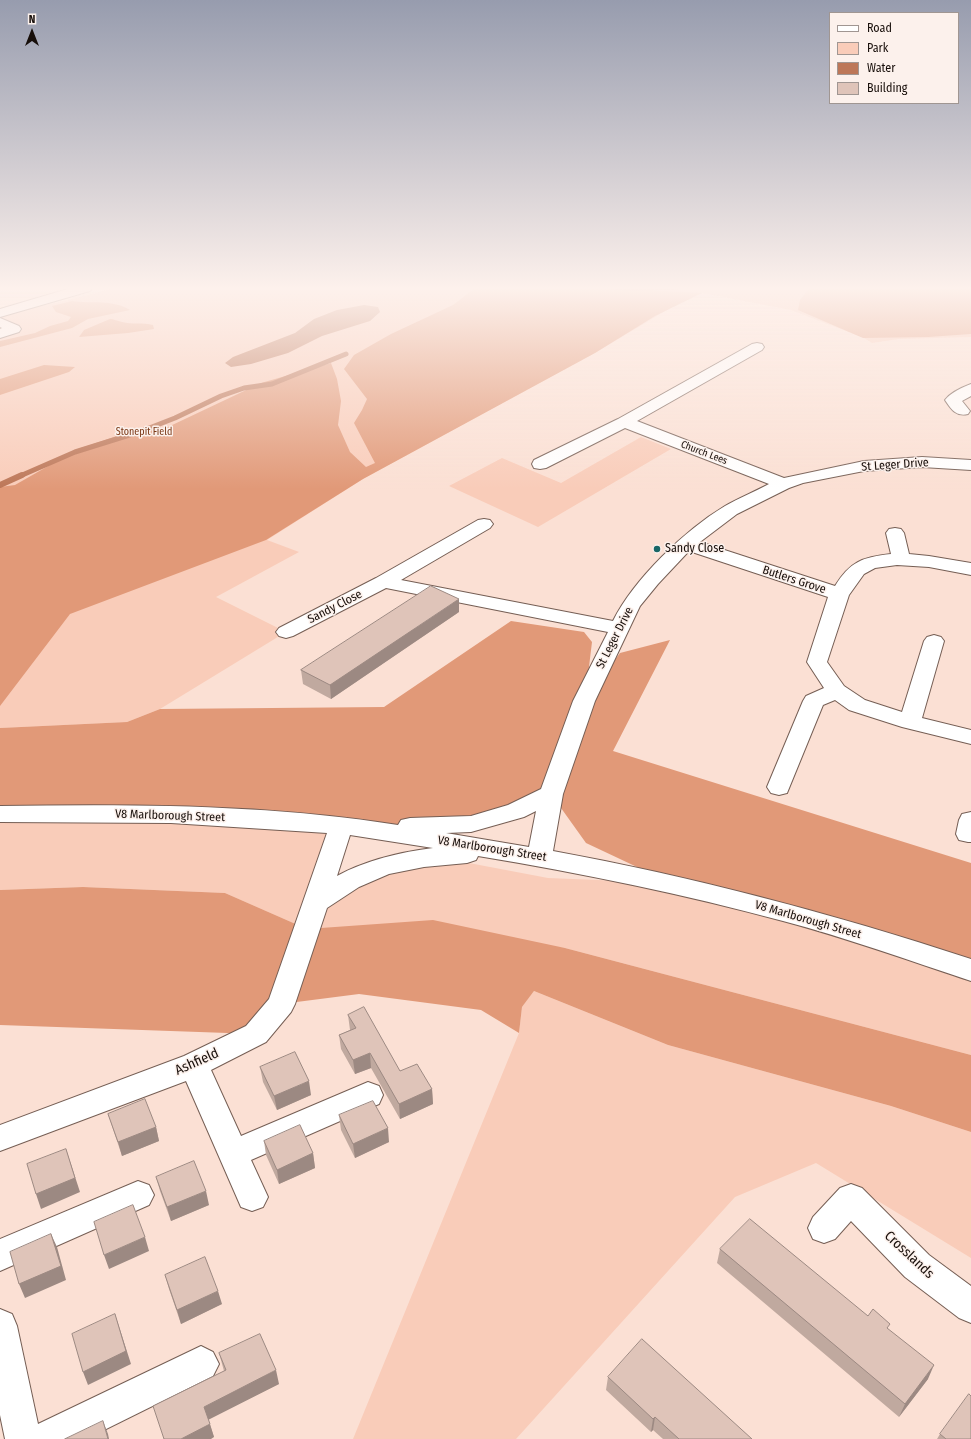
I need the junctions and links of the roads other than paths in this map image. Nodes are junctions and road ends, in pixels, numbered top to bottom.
1 (744, 355) edge
2 (971, 389) edge
3 (962, 411) dead end
4 (624, 422) junction
5 (540, 464) dead end
6 (971, 465) edge
7 (783, 484) junction
8 (484, 524) dead end
9 (895, 533) dead end
10 (686, 544) junction
11 (901, 559) junction
12 (971, 569) edge
13 (383, 582) junction
14 (839, 594) junction
15 (619, 628) junction
16 (286, 632) dead end
17 (934, 641) dead end
18 (836, 691) junction
19 (910, 722) junction
20 (971, 737) edge
21 (779, 787) dead end
22 (551, 794) junction
23 (0, 814) edge
24 (351, 827) junction
25 (512, 852) junction
26 (540, 856) junction
27 (316, 903) junction
28 (971, 970) edge
29 (194, 1065) junction
30 (368, 1095) dead end
31 (0, 1138) edge
32 (233, 1154) junction
33 (138, 1195) dead end
34 (252, 1197) dead end
35 (824, 1228) dead end
36 (0, 1255) edge
37 (971, 1306) edge
38 (0, 1326) edge
39 (201, 1364) dead end
40 (23, 1439) edge
41 (46, 1439) edge

1 - 4 street
2 - 3 street
4 - 5 street
4 - 7 street, Church Lees
6 - 7 street, St Leger Drive
7 - 10 street, St Leger Drive
8 - 13 street, Sandy Close
9 - 11 street
10 - 14 street, Butlers Grove
10 - 15 street, St Leger Drive
11 - 12 street
11 - 14 street
13 - 15 street
13 - 16 street, Sandy Close
14 - 18 street, Butlers Grove
15 - 22 street, St Leger Drive
17 - 19 street
18 - 19 street, Butlers Grove
18 - 21 street
19 - 20 street, Butlers Grove
22 - 24 street
22 - 26 street, St Leger Drive
23 - 24 street, V8 Marlborough Street
24 - 25 street, V8 Marlborough Street
24 - 27 street, Ashfield
25 - 26 street, V8 Marlborough Street
25 - 27 street
26 - 28 street, V8 Marlborough Street
27 - 29 street, Ashfield
29 - 31 street, Ashfield
29 - 32 street
30 - 32 street
32 - 34 street
33 - 36 street
35 - 37 street, Crosslands
38 - 40 street
39 - 41 street

